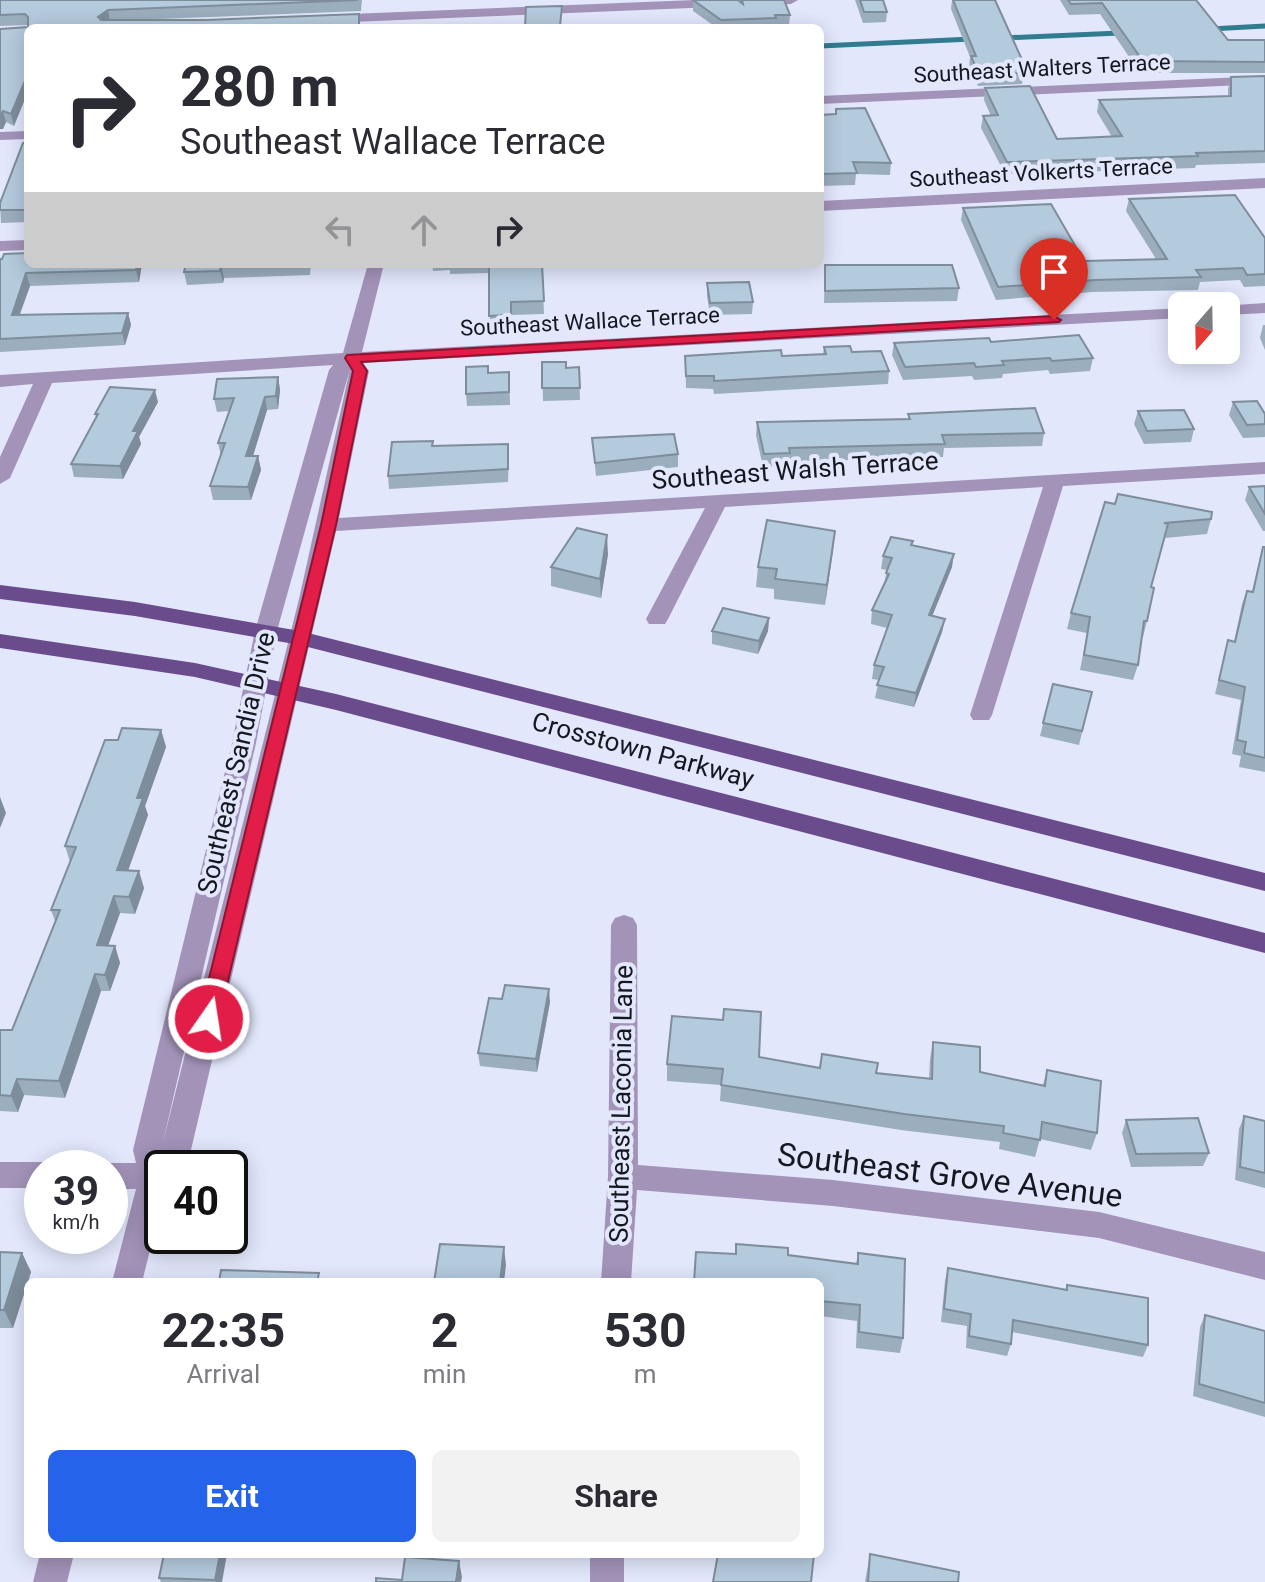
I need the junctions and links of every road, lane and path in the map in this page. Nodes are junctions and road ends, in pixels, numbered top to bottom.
1 (791, 0) edge
2 (627, 3) edge
3 (420, 14) edge
4 (312, 19) edge
5 (1265, 80) edge
6 (824, 100) edge
7 (24, 135) edge
8 (0, 136) edge
9 (1265, 183) edge
10 (824, 206) edge
11 (24, 245) edge
12 (0, 246) edge
13 (375, 268) edge
14 (1265, 308) edge
15 (1240, 309) edge
16 (1168, 314) edge
17 (351, 358) junction
18 (45, 379) junction
19 (0, 381) edge
20 (1265, 468) edge
21 (0, 478) edge
22 (1055, 480) junction
23 (719, 500) junction
24 (328, 525) junction
25 (0, 592) edge
26 (657, 619) dead end
27 (266, 631) junction
28 (300, 638) junction
29 (0, 641) edge
30 (254, 682) junction
31 (288, 691) junction
32 (981, 715) dead end
33 (1265, 882) edge
34 (624, 925) dead end
35 (1265, 943) edge
36 (147, 1150) edge
37 (177, 1150) edge
38 (0, 1175) edge
39 (24, 1175) edge
40 (623, 1176) junction
41 (144, 1215) edge
42 (1265, 1266) edge
43 (128, 1278) edge
44 (616, 1278) edge
45 (56, 1558) edge
46 (607, 1558) edge
47 (50, 1582) edge
48 (607, 1582) edge

1 - 2 street
2 - 3 street
3 - 4 street
5 - 6 street, Southeast Walters Terrace
7 - 8 street
9 - 10 street, Southeast Volkerts Terrace
11 - 12 street
13 - 17 street, Southeast Sandia Drive
14 - 15 street
16 - 17 street, Southeast Wallace Terrace
17 - 18 street, Southeast Wallace Terrace
17 - 24 street, Southeast Sandia Drive
17 - 27 street, Southeast Sandia Drive
18 - 19 street, Southeast Wallace Terrace
18 - 21 street
20 - 22 street, Southeast Walsh Terrace
22 - 23 street, Southeast Walsh Terrace
22 - 32 street
23 - 24 street, Southeast Walsh Terrace
23 - 26 street
24 - 28 street, Southeast Sandia Drive
25 - 27 main road, Crosstown Parkway
27 - 28 main road, Crosstown Parkway
27 - 30 street, Southeast Sandia Drive
28 - 31 street, Southeast Sandia Drive
28 - 33 main road, Crosstown Parkway
29 - 30 main road, Crosstown Parkway
30 - 31 main road, Crosstown Parkway
30 - 36 street, Southeast Sandia Drive
31 - 35 main road, Crosstown Parkway
31 - 37 street, Southeast Sandia Drive
34 - 40 street, Southeast Laconia Lane
38 - 39 street
40 - 42 street, Southeast Grove Avenue
40 - 44 street, Southeast Laconia Lane
41 - 43 street, Southeast Sandia Drive
45 - 47 street
46 - 48 street

